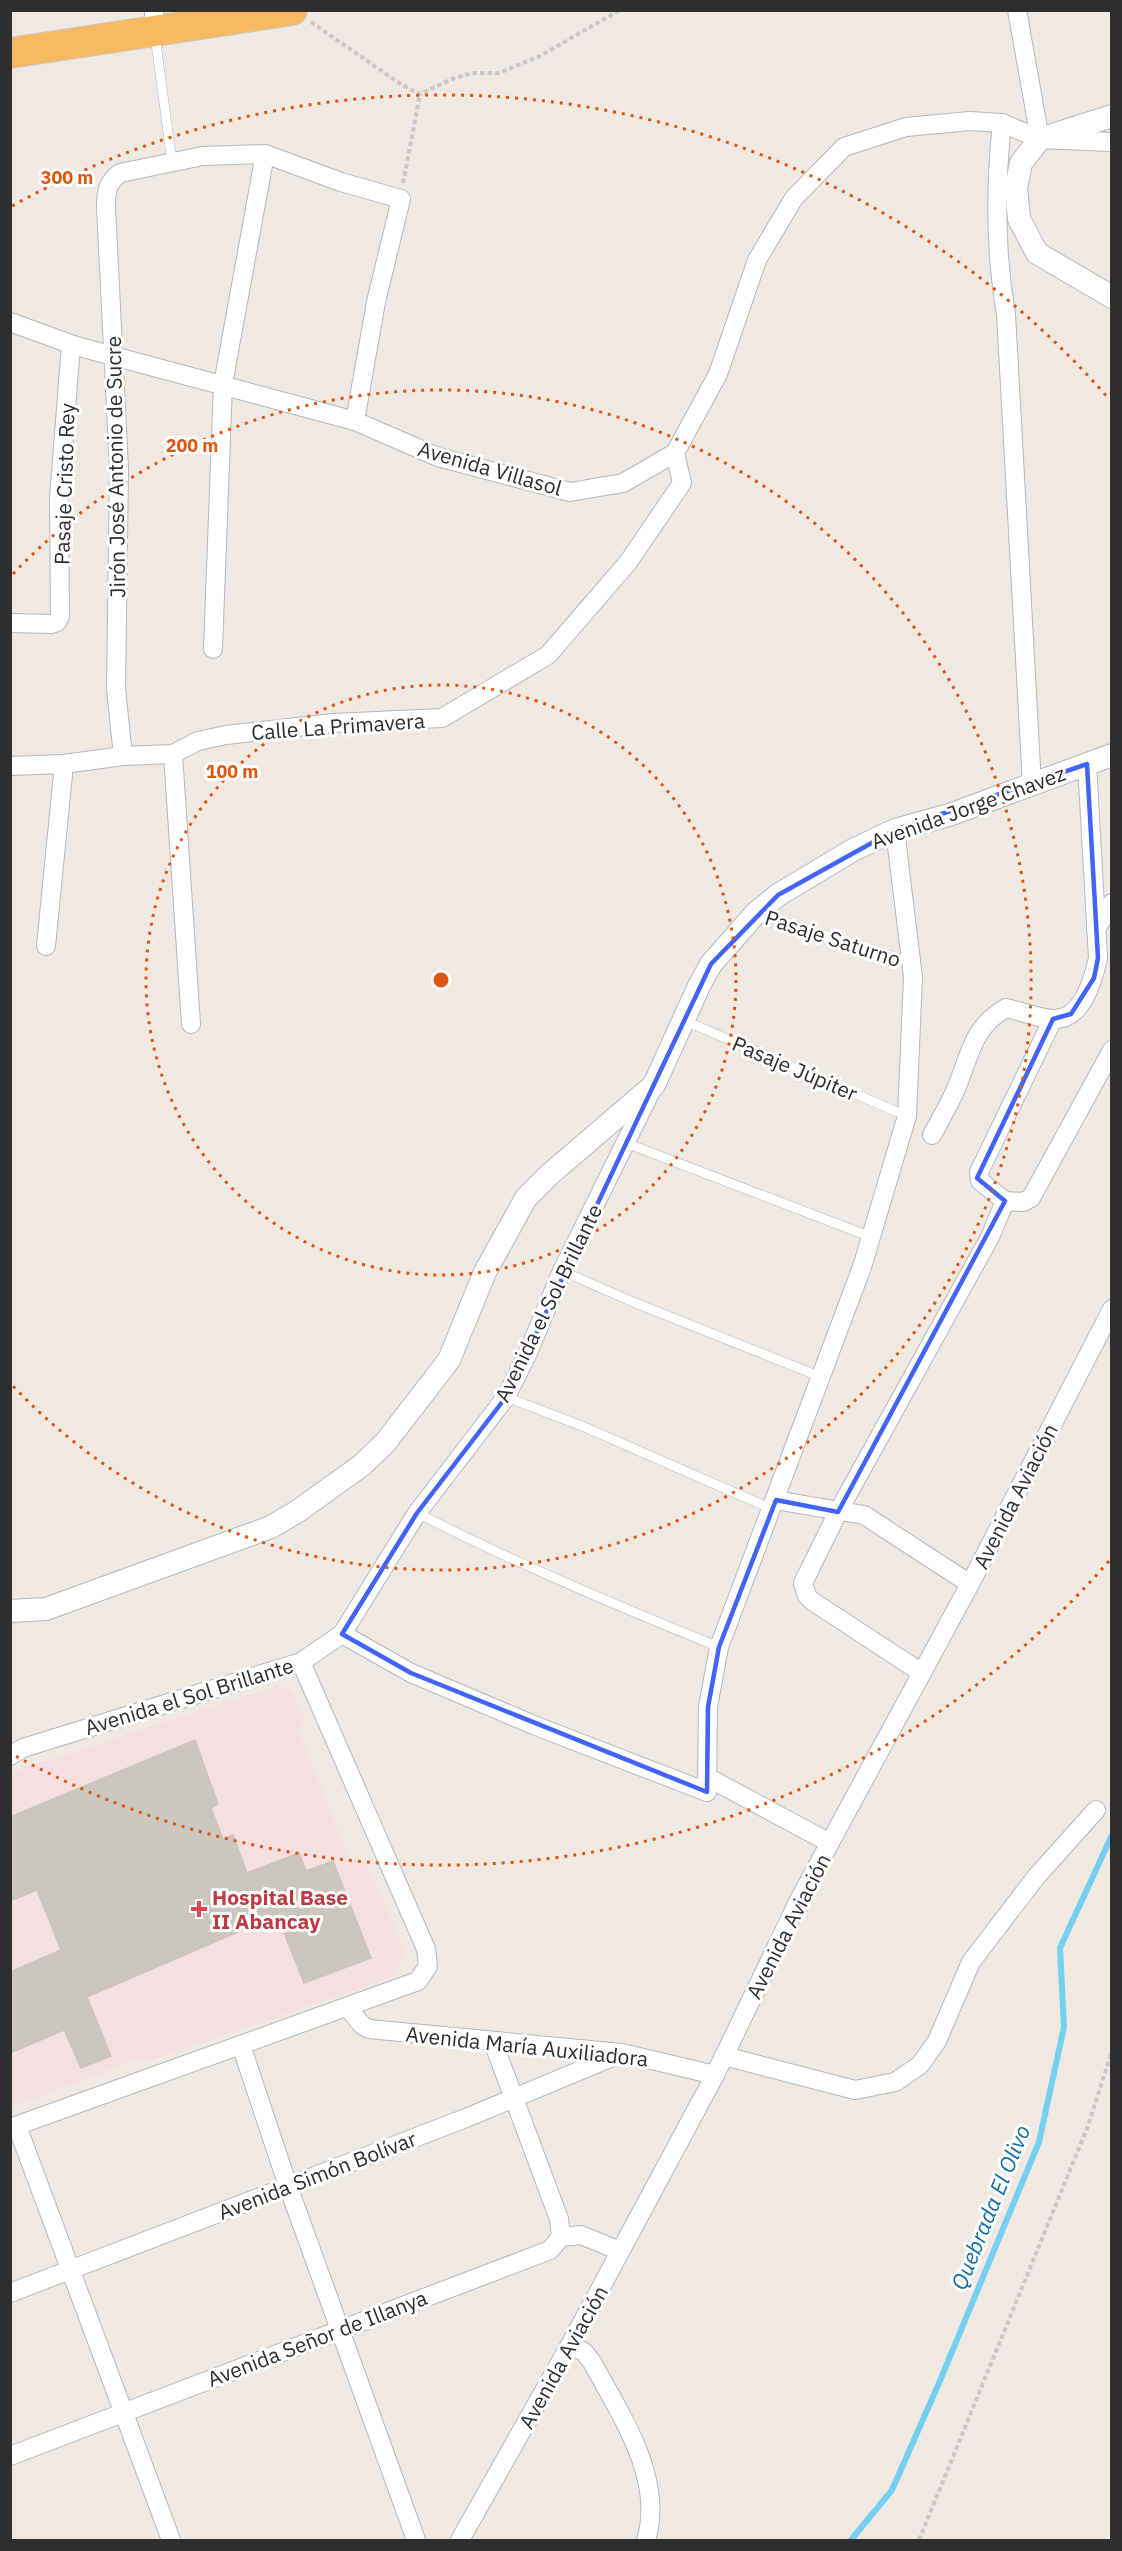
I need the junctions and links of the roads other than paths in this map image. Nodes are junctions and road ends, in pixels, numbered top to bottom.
1 (1017, 10) edge
2 (298, 14) edge
3 (154, 21) edge
4 (10, 53) edge
5 (1112, 116) edge
6 (1002, 123) junction
7 (1040, 139) junction
8 (1112, 142) edge
9 (265, 154) junction
10 (172, 162) junction
11 (1112, 297) edge
12 (10, 322) edge
13 (72, 345) junction
14 (115, 357) junction
15 (223, 384) junction
16 (355, 422) junction
17 (675, 453) junction
18 (10, 623) edge
19 (213, 649) dead end
20 (173, 754) junction
21 (1112, 755) edge
22 (123, 756) junction
23 (64, 764) junction
24 (1087, 764) junction
25 (10, 766) edge
26 (1032, 785) junction
27 (895, 830) junction
28 (1112, 903) edge
29 (756, 913) junction
30 (1096, 929) junction
31 (46, 946) dead end
32 (911, 962) junction
33 (1053, 1019) junction
34 (683, 1020) junction
35 (191, 1024) dead end
36 (1112, 1050) edge
37 (654, 1084) junction
38 (907, 1116) junction
39 (932, 1135) dead end
40 (626, 1143) junction
41 (1005, 1201) junction
42 (871, 1238) junction
43 (562, 1270) junction
44 (1112, 1309) edge
45 (821, 1377) junction
46 (506, 1397) junction
47 (774, 1504) junction
48 (838, 1512) junction
49 (417, 1513) junction
50 (970, 1584) junction
51 (10, 1611) edge
52 (342, 1634) junction
53 (719, 1647) junction
54 (301, 1662) junction
55 (922, 1673) junction
56 (10, 1756) edge
57 (708, 1777) junction
58 (1096, 1810) dead end
59 (830, 1843) junction
60 (348, 2008) junction
61 (493, 2042) junction
62 (241, 2045) junction
63 (622, 2054) junction
64 (724, 2056) junction
65 (715, 2075) junction
66 (515, 2098) junction
67 (14, 2127) edge
68 (288, 2186) junction
69 (561, 2236) junction
70 (620, 2251) junction
71 (70, 2270) junction
72 (10, 2293) edge
73 (340, 2329) junction
74 (570, 2345) junction
75 (124, 2413) junction
76 (10, 2456) edge
77 (171, 2541) edge
78 (417, 2541) edge
79 (460, 2541) edge
80 (646, 2541) edge

1 - 7 street
2 - 3 highway
3 - 4 highway
3 - 10 lane
5 - 7 street
6 - 7 street
6 - 17 street
6 - 26 street
7 - 8 street
7 - 11 street
9 - 10 street
9 - 15 street
9 - 16 street
10 - 14 street, Jirón José Antonio de Sucre
12 - 13 street, Avenida Villasol
13 - 14 street, Avenida Villasol
13 - 18 street, Pasaje Cristo Rey
14 - 15 street, Avenida Villasol
14 - 22 street, Jirón José Antonio de Sucre
15 - 16 street, Avenida Villasol
15 - 19 street
16 - 17 street, Avenida Villasol
17 - 20 street, Calle La Primavera
20 - 22 street, Calle La Primavera
20 - 35 street
21 - 24 street, Avenida Jorge Chavez
22 - 23 street, Calle La Primavera
23 - 25 street, Calle La Primavera
23 - 31 street
24 - 26 street, Avenida Jorge Chavez
24 - 30 street
26 - 27 street, Avenida Jorge Chavez
27 - 29 street, Avenida Jorge Chavez
27 - 32 street
28 - 30 street
29 - 32 lane, Pasaje Saturno
29 - 34 street, Avenida Jorge Chavez
30 - 33 street
32 - 38 street
33 - 39 street
33 - 41 street
34 - 37 street, Avenida Jorge Chavez
34 - 38 lane, Pasaje Júpiter
36 - 41 street
37 - 40 street, Avenida el Sol Brillante
37 - 51 street
38 - 42 street
40 - 42 lane
40 - 43 street, Avenida el Sol Brillante
41 - 48 street
42 - 45 street
43 - 45 lane
43 - 46 street, Avenida el Sol Brillante
44 - 50 street, Avenida Aviación
45 - 47 street
46 - 47 lane
46 - 49 street, Avenida el Sol Brillante
47 - 48 street
47 - 53 street
48 - 50 street
48 - 55 street
49 - 52 street, Avenida el Sol Brillante
49 - 53 lane
50 - 55 street, Avenida Aviación
52 - 54 street, Avenida el Sol Brillante
52 - 57 street
53 - 57 street
54 - 56 street, Avenida el Sol Brillante
54 - 60 street
55 - 59 street, Avenida Aviación
57 - 59 street
58 - 64 street
59 - 64 street, Avenida Aviación
60 - 61 street, Avenida María Auxiliadora
60 - 62 street
61 - 63 street, Avenida María Auxiliadora
61 - 66 street
62 - 67 street
62 - 68 street
63 - 65 street, Avenida María Auxiliadora
63 - 66 street, Avenida Simón Bolívar
64 - 65 street, Avenida Aviación
65 - 70 street, Avenida Aviación
66 - 68 street, Avenida Simón Bolívar
66 - 69 street
67 - 71 street
68 - 71 street, Avenida Simón Bolívar
68 - 73 street
69 - 70 street
69 - 73 street, Avenida Señor de Illanya
70 - 74 street, Avenida Aviación
71 - 72 street, Avenida Simón Bolívar
71 - 75 street
73 - 75 street, Avenida Señor de Illanya
73 - 78 street
74 - 79 street, Avenida Aviación
74 - 80 street
75 - 76 street, Avenida Señor de Illanya
75 - 77 street

